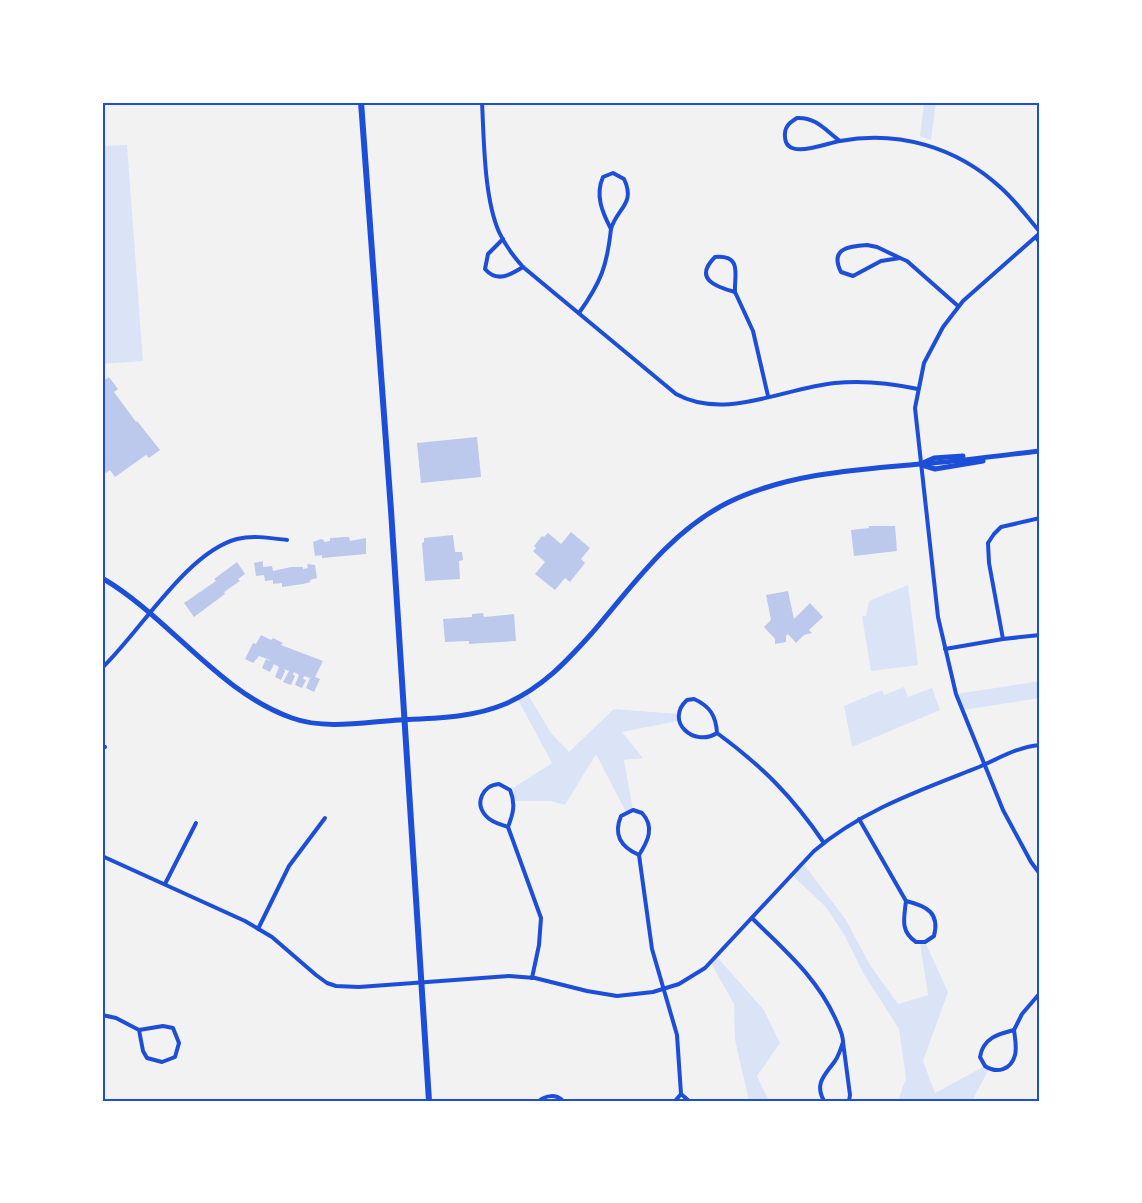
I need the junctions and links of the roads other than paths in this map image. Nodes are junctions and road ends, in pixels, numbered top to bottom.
1 (361, 102) edge
2 (482, 102) edge
3 (840, 141) junction
4 (611, 229) junction
5 (1040, 233) edge
6 (1035, 238) junction
7 (503, 239) junction
8 (1040, 244) edge
9 (900, 258) junction
10 (523, 267) junction
11 (735, 292) junction
12 (958, 306) junction
13 (579, 313) junction
14 (918, 389) junction
15 (768, 396) junction
16 (1040, 451) edge
17 (1031, 452) junction
18 (921, 464) junction
19 (1040, 518) edge
20 (287, 540) dead end
21 (102, 578) edge
22 (151, 614) junction
23 (1040, 635) edge
24 (1003, 639) junction
25 (945, 649) junction
26 (102, 668) edge
27 (404, 720) junction
28 (717, 733) junction
29 (1040, 745) edge
30 (984, 765) junction
31 (325, 818) dead end
32 (859, 819) junction
33 (196, 823) dead end
34 (508, 827) junction
35 (824, 843) junction
36 (102, 855) edge
37 (639, 855) junction
38 (1040, 874) edge
39 (165, 884) junction
40 (906, 902) junction
41 (752, 918) junction
42 (258, 929) junction
43 (532, 978) junction
44 (421, 983) junction
45 (663, 989) junction
46 (1040, 993) edge
47 (102, 1015) edge
48 (139, 1030) junction
49 (1014, 1030) junction
50 (843, 1042) junction
51 (681, 1094) junction
52 (429, 1101) edge
53 (539, 1101) edge
54 (563, 1101) edge
55 (675, 1101) edge
56 (689, 1101) edge
57 (824, 1101) edge
58 (849, 1101) edge

1 - 27 main road
2 - 7 street
3 - 3 street
3 - 5 street
4 - 4 street
4 - 13 street
5 - 6 street
6 - 8 lane
6 - 12 street
7 - 10 street
7 - 10 street
9 - 9 street
9 - 12 street
10 - 13 street
11 - 11 street
11 - 15 street
12 - 14 street
13 - 15 street
14 - 15 street
14 - 18 street
16 - 17 street
17 - 18 street
17 - 18 street
18 - 25 street
18 - 27 street
19 - 24 street
20 - 22 street
21 - 22 street
22 - 26 street
22 - 27 street
23 - 24 street
24 - 25 street
25 - 30 street
27 - 44 main road
28 - 28 street
28 - 35 street
29 - 30 street
30 - 32 street
30 - 38 street
31 - 42 street
32 - 35 street
32 - 40 street
33 - 39 street
34 - 34 street
34 - 43 street
35 - 41 street
36 - 39 street
37 - 37 street
37 - 45 street
39 - 42 street
40 - 40 street
41 - 45 street
41 - 50 street
42 - 44 street
43 - 44 street
43 - 45 street
44 - 52 main road
45 - 51 street
46 - 49 street
47 - 48 street
48 - 48 street
49 - 49 street
50 - 57 street
50 - 58 street
51 - 55 street
51 - 56 street
53 - 54 street

